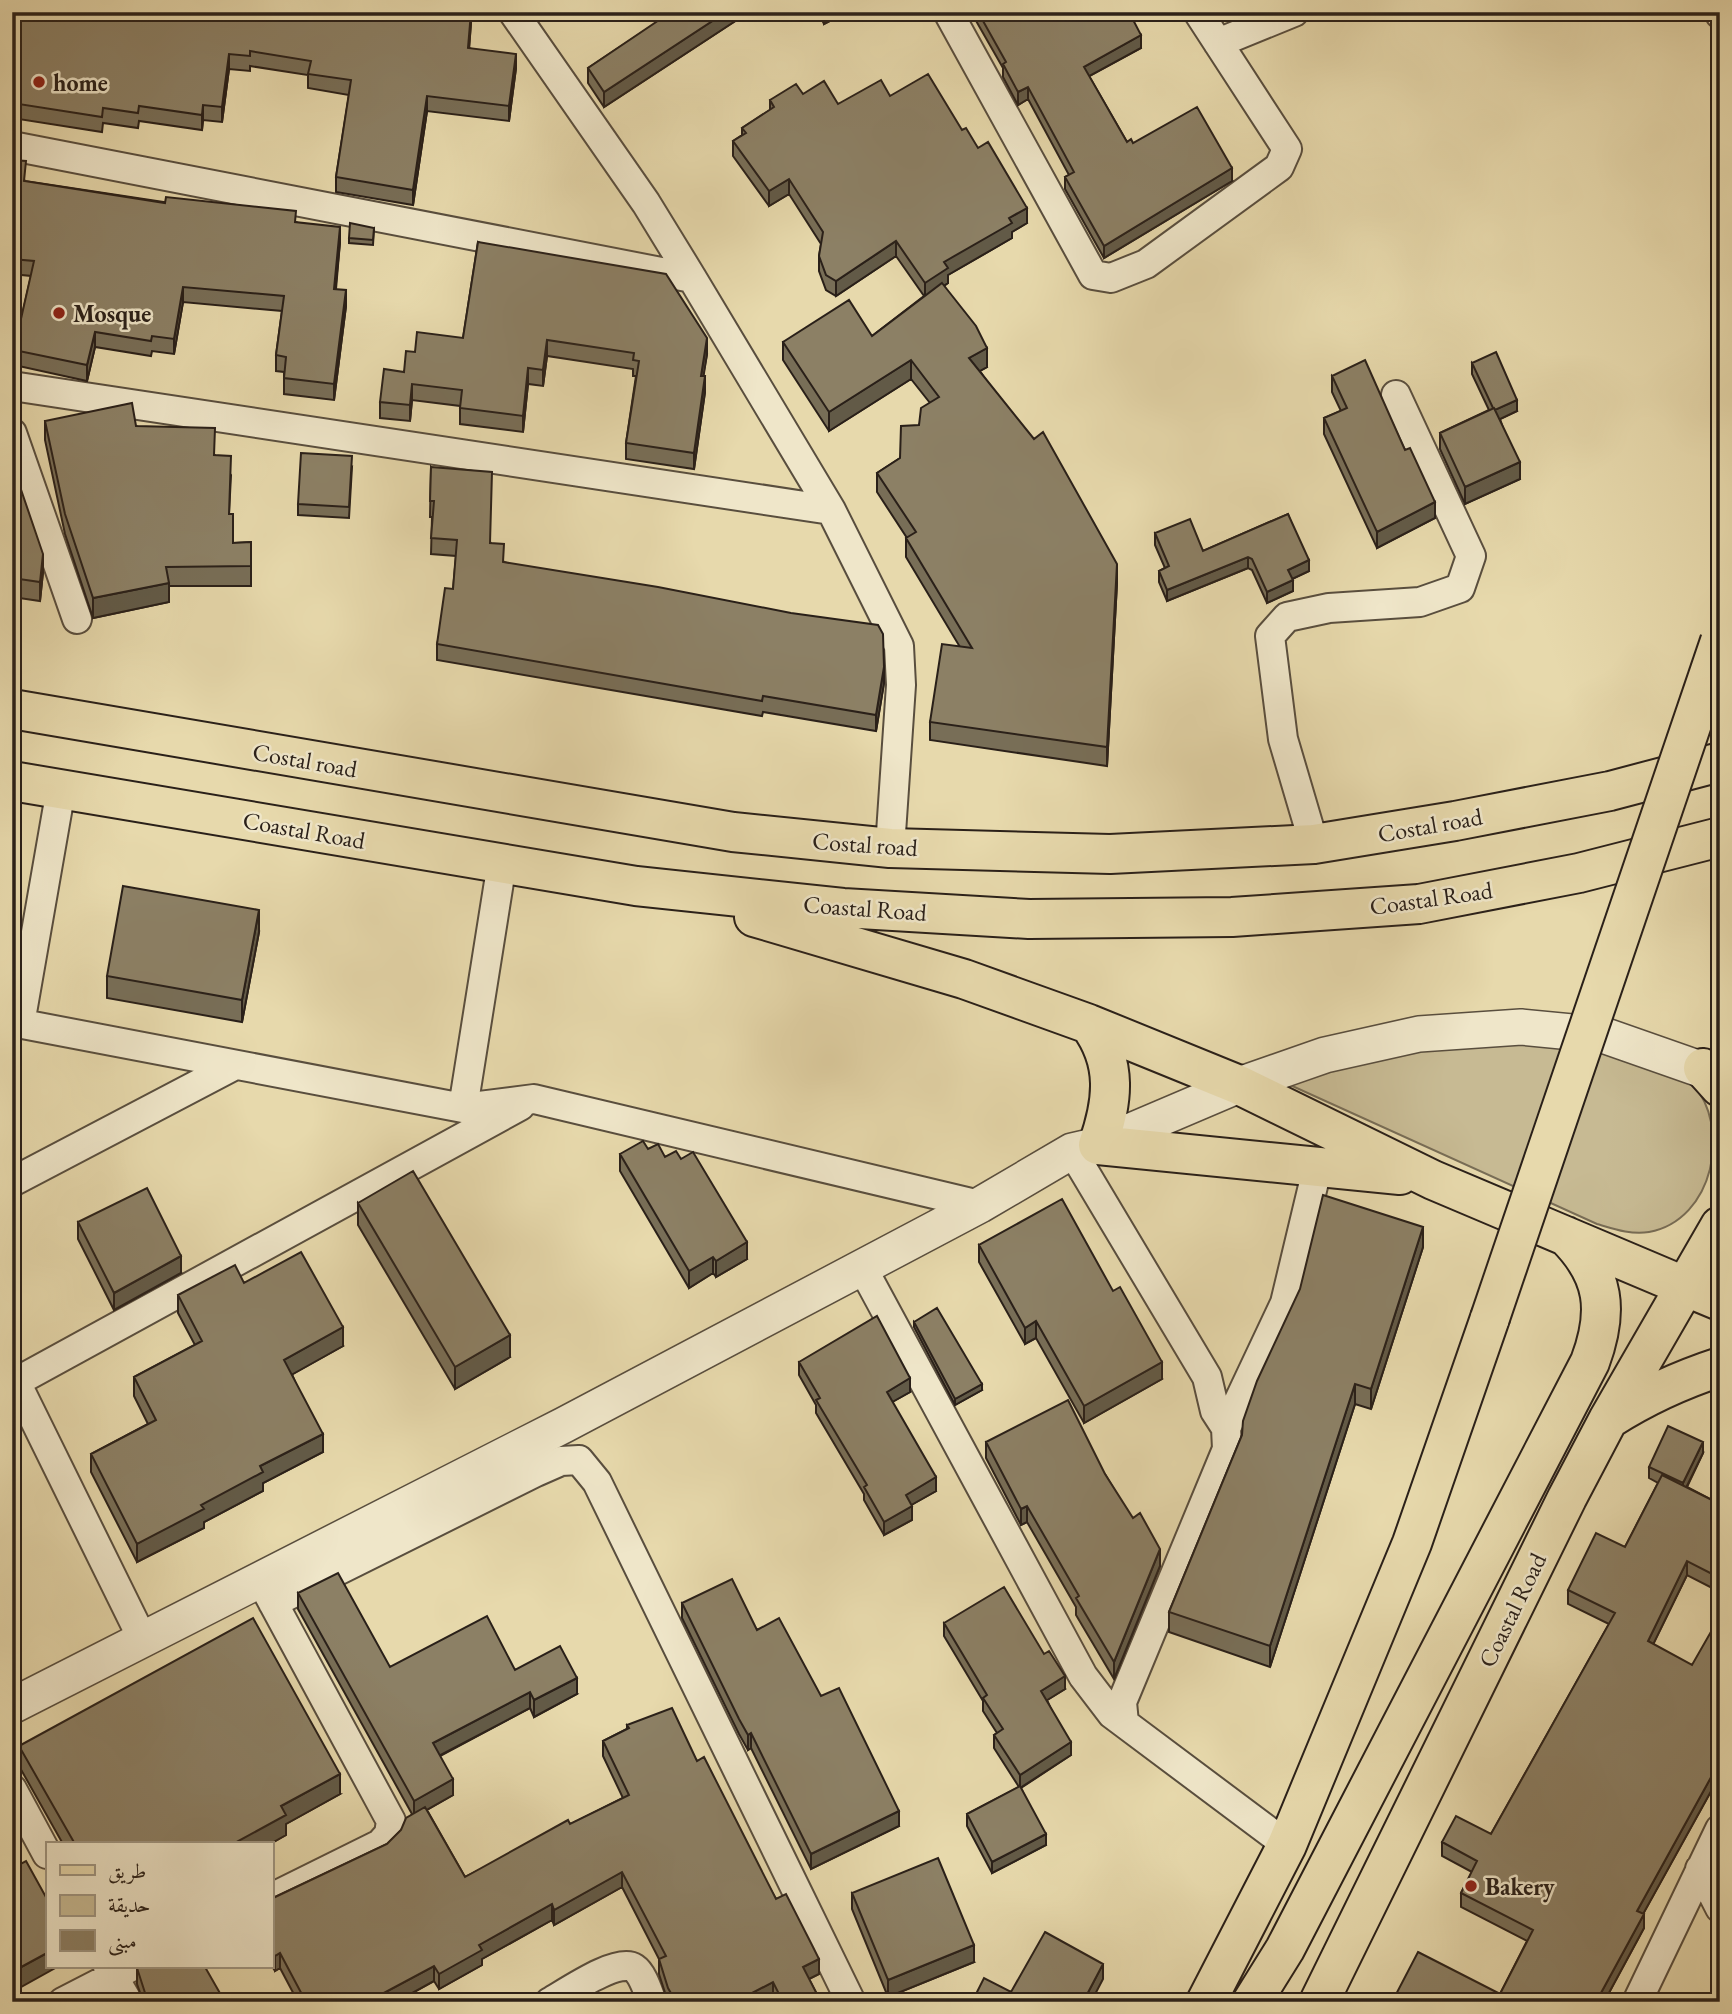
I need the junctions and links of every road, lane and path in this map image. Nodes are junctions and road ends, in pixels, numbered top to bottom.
1 (513, 12) edge
2 (948, 12) edge
3 (1198, 12) edge
4 (1294, 12) edge
5 (1218, 43) junction
6 (12, 146) edge
7 (692, 278) junction
8 (12, 386) edge
9 (1396, 395) dead end
10 (12, 433) edge
11 (831, 510) junction
12 (77, 619) dead end
13 (1720, 641) edge
14 (12, 709) edge
15 (1720, 762) edge
16 (12, 781) edge
17 (61, 789) junction
18 (1720, 837) edge
19 (1314, 844) junction
20 (890, 848) junction
21 (502, 863) junction
22 (636, 886) junction
23 (16, 1023) edge
24 (1089, 1024) junction
25 (235, 1065) junction
26 (1714, 1077) edge
27 (1239, 1085) junction
28 (534, 1099) junction
29 (463, 1108) junction
30 (1085, 1148) junction
31 (1318, 1165) junction
32 (1433, 1180) junction
33 (12, 1182) edge
34 (980, 1205) junction
35 (1720, 1227) edge
36 (1562, 1232) junction
37 (862, 1267) junction
38 (1684, 1286) junction
39 (1720, 1301) edge
40 (1720, 1367) edge
41 (14, 1378) edge
42 (1608, 1420) junction
43 (1226, 1428) junction
44 (267, 1591) junction
45 (143, 1640) junction
46 (12, 1706) edge
47 (1124, 1723) junction
48 (12, 1789) edge
49 (1720, 1829) edge
50 (1287, 1845) junction
51 (46, 1852) edge
52 (1700, 1869) junction
53 (273, 1897) edge
54 (1720, 1908) edge
55 (118, 1970) edge
56 (63, 2002) edge
57 (128, 2002) edge
58 (550, 2002) edge
59 (652, 2002) edge
60 (850, 2002) edge
61 (1206, 2002) edge
62 (1252, 2002) edge
63 (1318, 2002) edge
64 (1637, 2002) edge

1 - 7 street
2 - 5 street
3 - 5 street
4 - 5 street
6 - 7 street
7 - 11 street
8 - 11 street
9 - 19 street
10 - 12 street
11 - 20 street
13 - 50 main road, bridge
14 - 20 main road, Costal road
15 - 19 main road, Costal road
16 - 17 main road, Coastal Road
17 - 21 main road, Coastal Road
17 - 23 street
18 - 22 main road, Coastal Road
19 - 20 main road, Costal road
21 - 22 main road, Coastal Road
21 - 29 street
22 - 24 main road
23 - 25 street
24 - 27 main road
24 - 30 main road
25 - 29 street
25 - 33 street
26 - 27 street
27 - 30 street
27 - 32 main road
28 - 29 street
28 - 34 street
28 - 41 street
30 - 31 main road
30 - 34 street
30 - 43 street
31 - 32 main road
31 - 43 street
32 - 36 main road
34 - 37 street
35 - 38 main road, Coastal Road
36 - 38 main road
36 - 62 main road
37 - 44 street
37 - 47 street
38 - 39 main road
38 - 42 main road, Coastal Road
40 - 42 main road
41 - 45 street
42 - 63 main road, Coastal Road
43 - 47 street
44 - 45 street
44 - 53 street
44 - 60 street
45 - 46 street
47 - 50 street
48 - 51 street
49 - 52 street
50 - 61 main road
52 - 54 street
52 - 64 street
55 - 56 street
55 - 57 street
58 - 59 street

